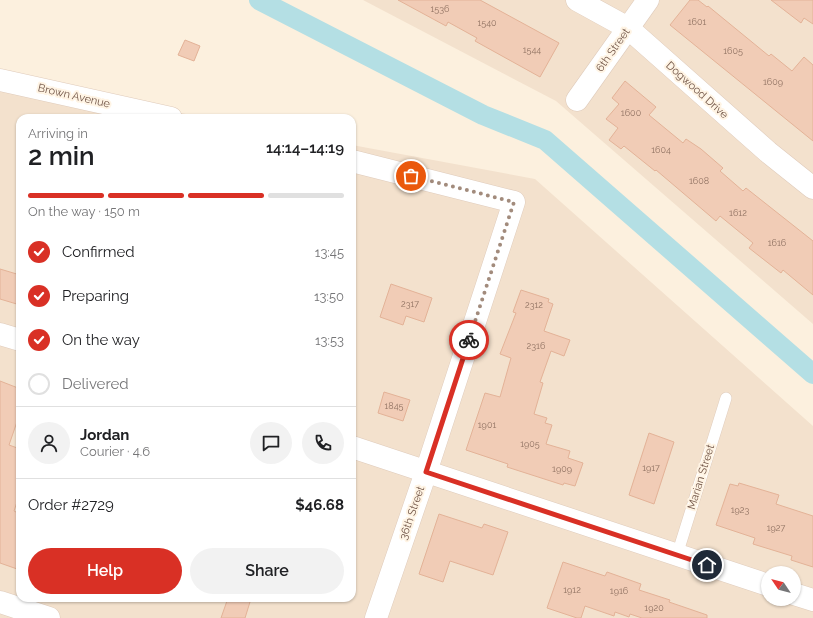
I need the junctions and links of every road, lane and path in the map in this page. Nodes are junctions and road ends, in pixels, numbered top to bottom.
1 (577, 0) edge
2 (648, 0) edge
3 (628, 28) junction
4 (0, 80) edge
5 (577, 100) dead end
6 (152, 114) edge
7 (356, 162) edge
8 (813, 188) edge
9 (0, 334) edge
10 (16, 339) edge
11 (726, 398) dead end
12 (356, 448) edge
13 (426, 472) junction
14 (677, 555) junction
15 (761, 583) edge
16 (801, 596) edge
17 (813, 600) edge
18 (0, 602) edge
19 (49, 618) edge
20 (376, 618) edge

1 - 3 street, Dogwood Drive
2 - 3 street, 6th Street
3 - 5 street, 6th Street
3 - 8 street, Dogwood Drive
4 - 6 street, Brown Avenue
7 - 13 street, 36th Street
9 - 10 street
11 - 14 lane, Marian Street
12 - 13 street
13 - 14 street
13 - 20 street, 36th Street
14 - 15 street
16 - 17 street
18 - 19 street

